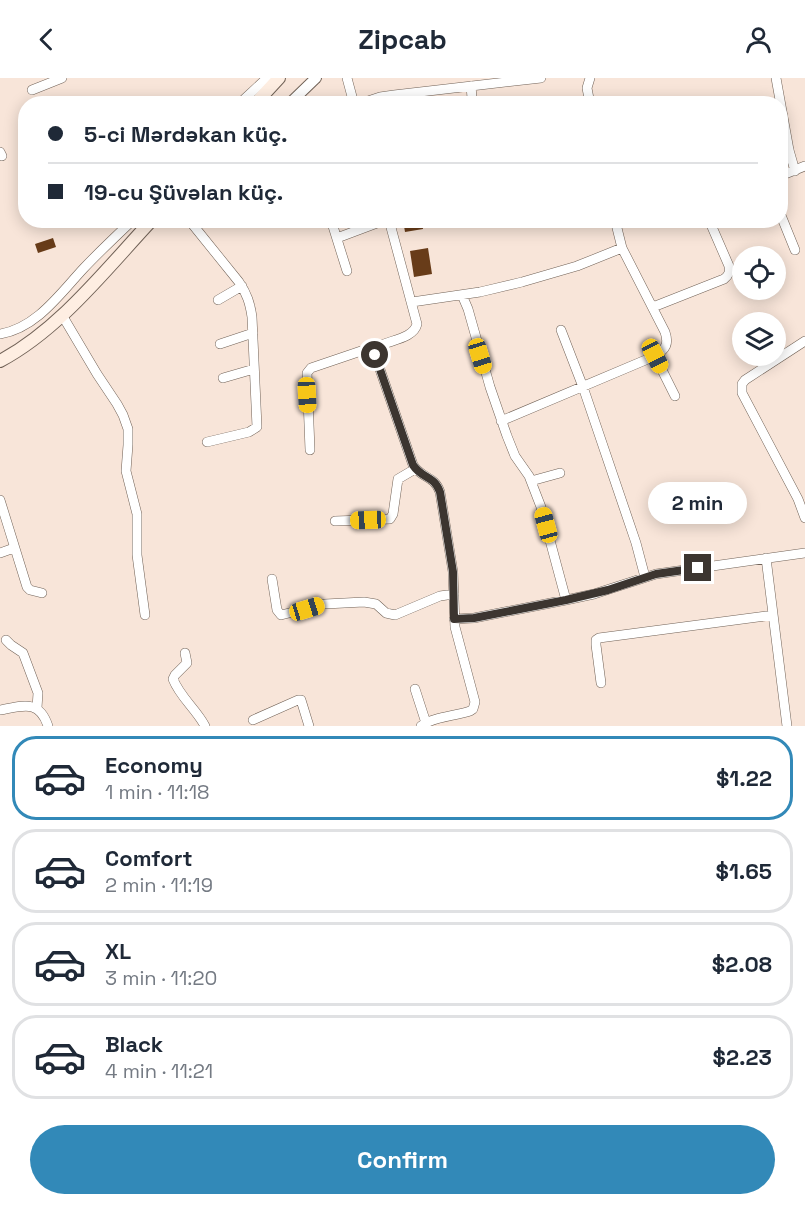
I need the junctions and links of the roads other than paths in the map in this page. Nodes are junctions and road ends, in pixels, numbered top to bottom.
1 (62, 78) edge
2 (267, 78) edge
3 (279, 78) edge
4 (284, 78) edge
5 (316, 78) edge
6 (347, 78) edge
7 (540, 78) edge
8 (590, 78) edge
9 (776, 78) edge
10 (471, 86) junction
11 (32, 90) dead end
12 (248, 96) edge
13 (262, 96) edge
14 (268, 96) edge
15 (297, 96) edge
16 (354, 96) edge
17 (387, 96) edge
18 (472, 96) edge
19 (588, 96) edge
20 (779, 96) edge
21 (788, 144) edge
22 (805, 166) edge
23 (795, 171) junction
24 (788, 173) edge
25 (125, 228) edge
26 (138, 228) edge
27 (144, 228) edge
28 (195, 228) edge
29 (334, 228) edge
30 (365, 228) edge
31 (389, 228) edge
32 (617, 228) edge
33 (712, 228) edge
34 (786, 228) edge
35 (337, 238) junction
36 (622, 248) junction
37 (795, 250) dead end
38 (347, 271) dead end
39 (242, 286) junction
40 (462, 295) junction
41 (218, 300) dead end
42 (412, 302) junction
43 (653, 306) junction
44 (62, 315) junction
45 (561, 330) dead end
46 (253, 333) junction
47 (0, 334) edge
48 (805, 341) edge
49 (220, 344) dead end
50 (375, 350) junction
51 (0, 356) edge
52 (655, 356) junction
53 (0, 361) edge
54 (254, 369) junction
55 (223, 378) dead end
56 (583, 387) junction
57 (675, 396) dead end
58 (501, 421) junction
59 (207, 442) dead end
60 (310, 450) dead end
61 (415, 468) junction
62 (560, 473) dead end
63 (531, 482) junction
64 (0, 500) edge
65 (805, 518) edge
66 (335, 521) dead end
67 (14, 548) junction
68 (0, 553) edge
69 (805, 553) edge
70 (766, 558) junction
71 (645, 577) junction
72 (272, 579) dead end
73 (42, 593) dead end
74 (454, 594) junction
75 (566, 600) junction
76 (145, 615) dead end
77 (773, 615) junction
78 (454, 619) junction
79 (6, 640) dead end
80 (185, 653) dead end
81 (601, 683) dead end
82 (415, 689) dead end
83 (37, 708) junction
84 (0, 710) edge
85 (254, 720) dead end
86 (424, 724) edge
87 (48, 726) edge
88 (205, 726) edge
89 (309, 726) edge
90 (787, 726) edge

1 - 11 street
2 - 12 street
3 - 13 main road
4 - 14 main road
5 - 15 street
6 - 16 street
7 - 10 street
8 - 19 street
9 - 20 street
10 - 17 street
10 - 18 street
21 - 23 street
22 - 23 street
23 - 24 street
25 - 47 street
26 - 51 main road
27 - 44 main road
28 - 39 street
29 - 35 street
30 - 35 street
31 - 42 street
32 - 36 street
33 - 43 street
34 - 37 street
35 - 38 street
36 - 40 street
36 - 43 street
39 - 41 street
39 - 46 street
40 - 42 street
40 - 58 street
42 - 50 street
43 - 52 street
44 - 53 main road
44 - 76 street
45 - 56 street
46 - 49 street
46 - 54 street
48 - 65 street
50 - 60 street
50 - 61 street
52 - 56 street
52 - 57 street
54 - 55 street
54 - 59 street
56 - 58 street
56 - 71 street
58 - 63 street
61 - 66 street
61 - 74 street
62 - 63 street
63 - 75 street
64 - 67 street
67 - 68 street
67 - 73 street
69 - 70 street
70 - 71 street
70 - 77 street
71 - 75 street
72 - 74 street
74 - 78 street
75 - 78 street
77 - 81 street
77 - 90 street
78 - 86 street
79 - 83 street
80 - 88 street
82 - 86 street
83 - 84 street
83 - 87 street
85 - 89 street

